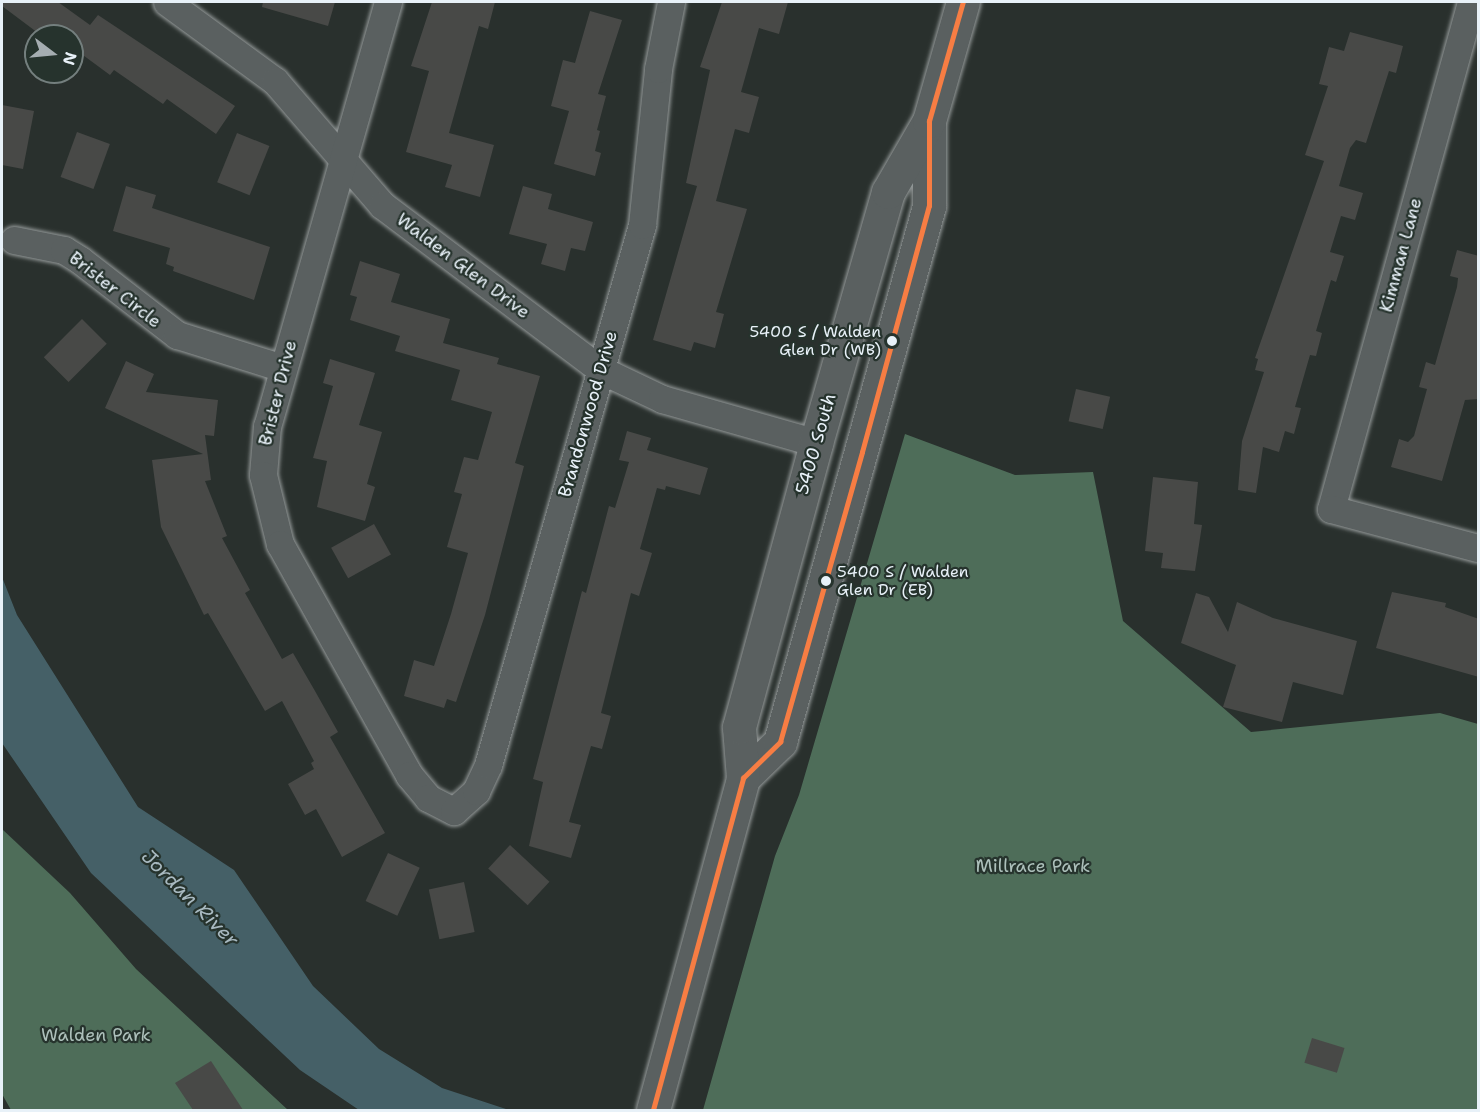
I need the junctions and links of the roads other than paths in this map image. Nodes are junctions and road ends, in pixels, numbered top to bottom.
1 (167, 2) edge
2 (388, 2) edge
3 (671, 2) edge
4 (963, 2) edge
5 (1471, 2) edge
6 (929, 121) junction
7 (342, 161) junction
8 (14, 240) dead end
9 (283, 368) junction
10 (601, 370) junction
11 (816, 443) junction
12 (1479, 548) edge
13 (743, 778) junction
14 (454, 811) joint
15 (653, 1110) edge

1 - 7 street, Walden Glen Drive
2 - 7 street, Brister Drive
3 - 10 street, Brandonwood Drive
4 - 6 main road, 5400 South
5 - 12 street, Kimman Lane
6 - 11 main road, 5400 South
6 - 13 main road, 5400 South
7 - 9 street, Brister Drive
7 - 10 street, Walden Glen Drive
8 - 9 street, Brister Circle
9 - 14 street, Brister Drive
10 - 11 street, Walden Glen Drive
10 - 14 street, Brandonwood Drive
11 - 13 main road, 5400 South
13 - 15 main road, 5400 South

